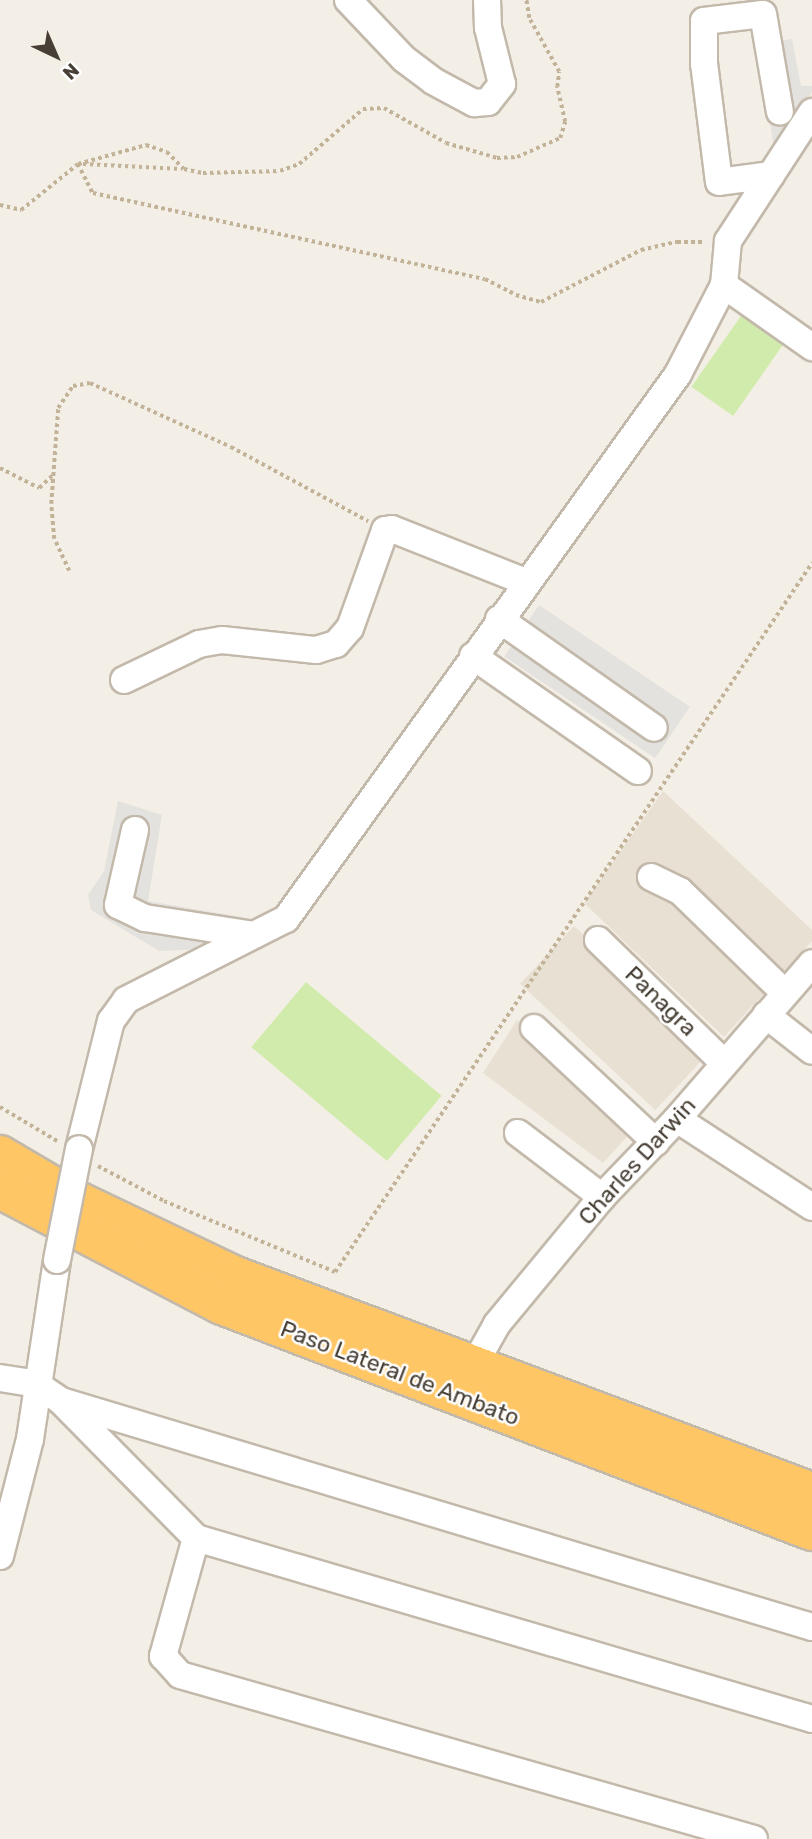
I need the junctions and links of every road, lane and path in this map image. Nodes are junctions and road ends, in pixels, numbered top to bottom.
1 (348, 0) edge
2 (487, 0) edge
3 (526, 0) edge
4 (780, 112) dead end
5 (812, 112) edge
6 (79, 163) junction
7 (184, 169) junction
8 (771, 176) junction
9 (0, 205) edge
10 (728, 241) junction
11 (724, 285) junction
12 (812, 347) edge
13 (0, 468) edge
14 (53, 474) junction
15 (384, 530) junction
16 (812, 563) edge
17 (69, 571) dead end
18 (526, 582) junction
19 (499, 619) junction
20 (473, 656) junction
21 (124, 680) dead end
22 (654, 728) dead end
23 (638, 771) dead end
24 (135, 830) dead end
25 (652, 877) dead end
26 (253, 936) junction
27 (598, 940) dead end
28 (812, 963) edge
29 (785, 992) junction
30 (766, 1015) junction
31 (534, 1028) dead end
32 (812, 1051) edge
33 (724, 1063) junction
34 (0, 1107) edge
35 (677, 1119) junction
36 (517, 1133) dead end
37 (656, 1142) junction
38 (77, 1151) junction
39 (0, 1155) edge
40 (0, 1189) edge
41 (602, 1197) junction
42 (812, 1207) edge
43 (473, 1367) junction
44 (0, 1378) edge
45 (36, 1384) junction
46 (61, 1401) junction
47 (685, 1463) junction
48 (812, 1492) edge
49 (812, 1531) edge
50 (196, 1538) junction
51 (1, 1551) edge
52 (812, 1627) edge
53 (812, 1719) edge
54 (754, 1839) edge

1 - 2 street
3 - 7 path
4 - 8 street
5 - 8 street
6 - 7 path
6 - 7 path
6 - 9 path
6 - 10 path
8 - 10 street
10 - 11 street
11 - 12 street
11 - 18 street
13 - 14 path
14 - 15 path
14 - 17 path
15 - 18 street
15 - 21 street
16 - 38 path
18 - 19 street
19 - 20 street
19 - 22 street
20 - 23 street
20 - 26 street
24 - 26 street
25 - 29 street
26 - 38 street
27 - 33 street, Panagra
28 - 29 street, Charles Darwin
29 - 30 street, Charles Darwin
30 - 32 street
30 - 33 street, Charles Darwin
31 - 37 street
33 - 35 street, Charles Darwin
34 - 38 path
35 - 37 street, Charles Darwin
35 - 42 street
36 - 41 street
37 - 41 street, Charles Darwin
38 - 45 street, bridge
39 - 43 highway, Paso Lateral de Ambato
40 - 47 highway, Paso Lateral de Ambato
41 - 43 street, Charles Darwin
43 - 47 highway, Paso Lateral de Ambato
44 - 45 street
45 - 46 street
45 - 51 street
46 - 50 street
46 - 52 street
47 - 48 highway, Paso Lateral de Ambato
47 - 49 highway, Paso Lateral de Ambato
50 - 53 street
50 - 54 street

